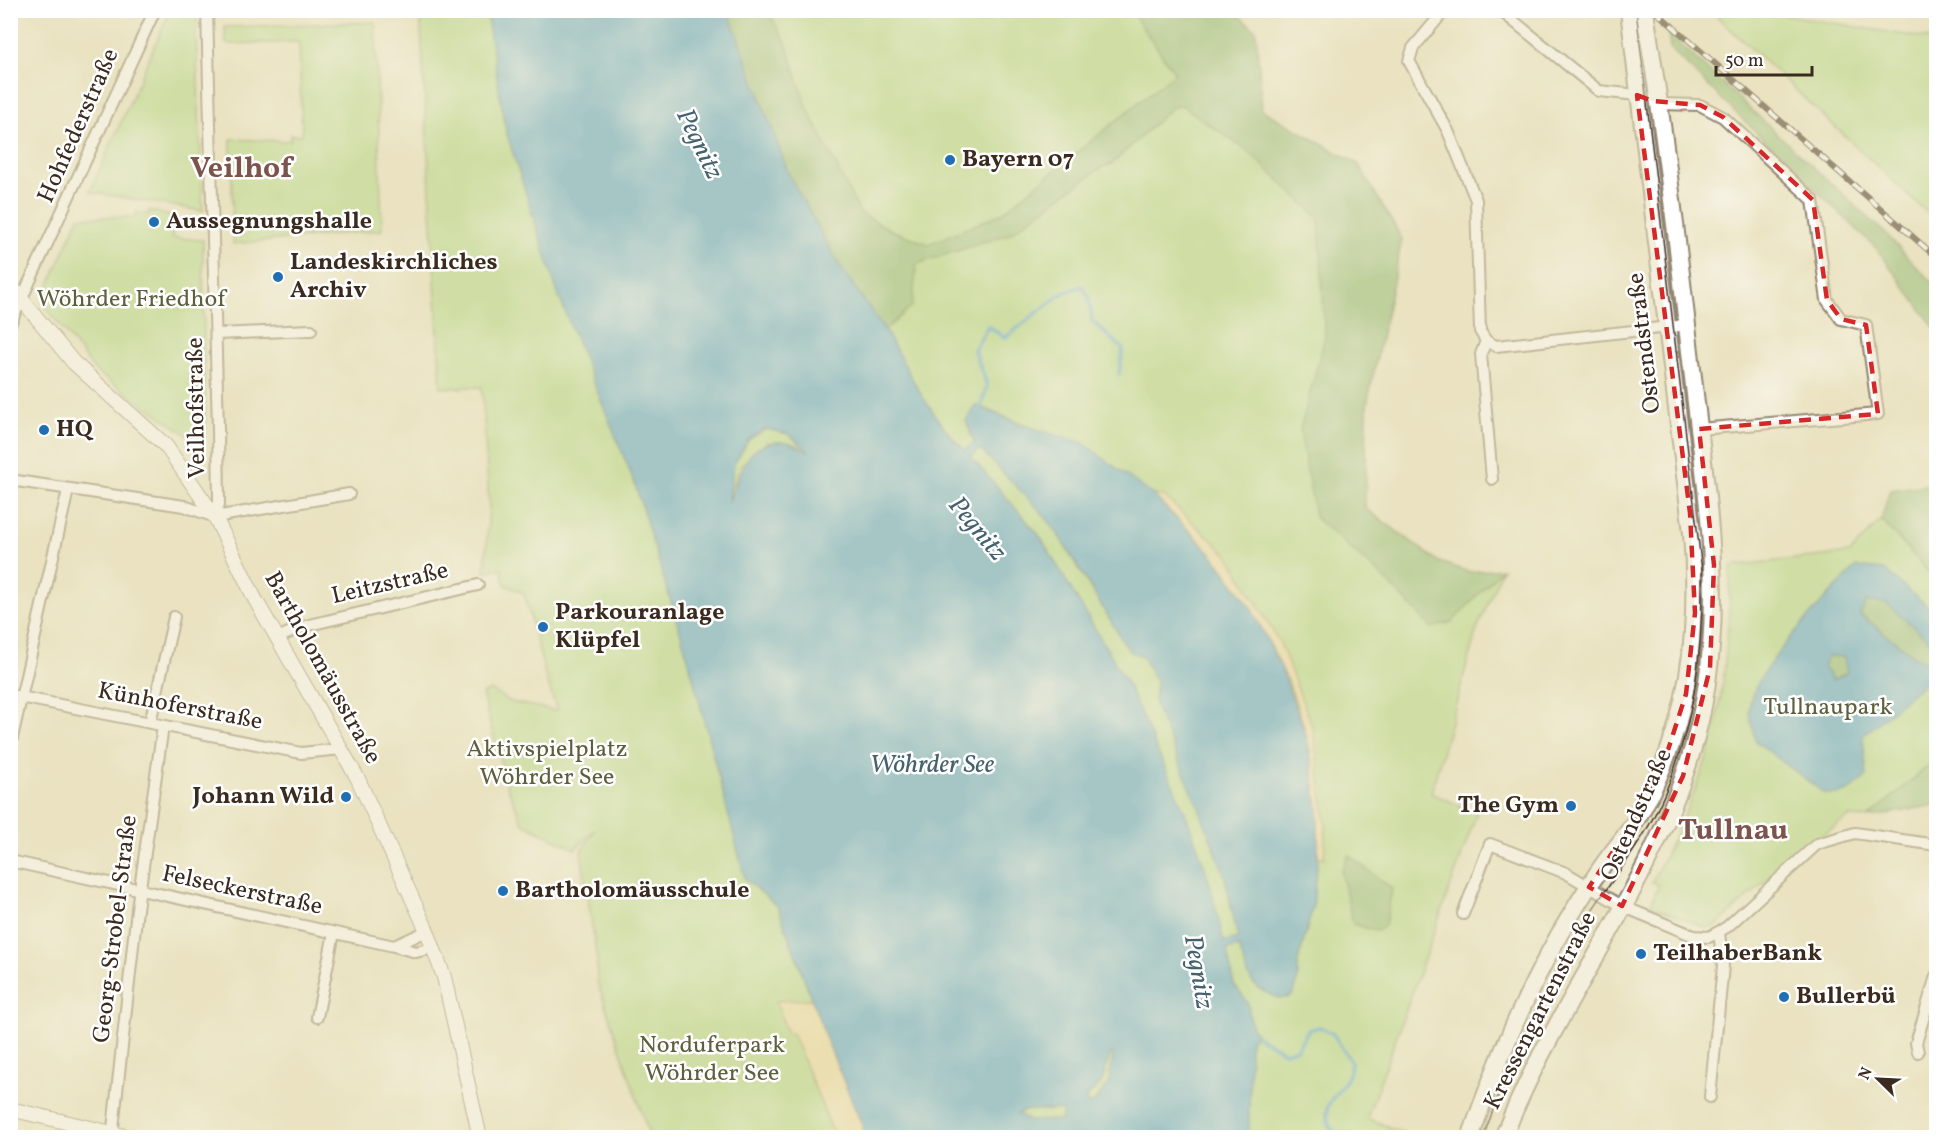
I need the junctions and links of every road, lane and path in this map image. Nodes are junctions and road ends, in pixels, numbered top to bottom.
1 (155, 10) edge
2 (207, 10) edge
3 (1444, 10) edge
4 (1500, 10) edge
5 (1629, 10) edge
6 (1646, 13) edge
7 (1637, 94) junction
8 (1659, 104) junction
9 (10, 285) edge
10 (23, 299) junction
11 (10, 324) edge
12 (1687, 325) junction
13 (1666, 326) junction
14 (311, 330) dead end
15 (217, 334) junction
16 (1486, 341) junction
17 (1699, 429) junction
18 (1492, 479) dead end
19 (10, 480) edge
20 (68, 490) junction
21 (350, 494) dead end
22 (215, 517) junction
23 (478, 585) dead end
24 (174, 617) dead end
25 (279, 638) junction
26 (16, 696) edge
27 (150, 723) junction
28 (163, 726) junction
29 (10, 747) edge
30 (342, 749) junction
31 (1936, 845) edge
32 (10, 861) edge
33 (1589, 887) junction
34 (141, 891) junction
35 (1622, 906) junction
36 (1463, 914) dead end
37 (426, 931) junction
38 (1719, 932) junction
39 (334, 933) junction
40 (394, 946) junction
41 (433, 948) junction
42 (1936, 976) edge
43 (317, 1017) dead end
44 (1917, 1052) dead end
45 (1710, 1097) dead end
46 (10, 1109) edge
47 (112, 1135) edge
48 (133, 1137) edge
49 (480, 1137) edge
50 (1470, 1137) edge
51 (1503, 1137) edge

1 - 10 street, Hohfederstraße
2 - 15 street, Veilhofstraße
3 - 16 street
4 - 7 street
5 - 7 main road, Ostendstraße
6 - 8 main road, Ostendstraße
7 - 8 main road
7 - 13 main road, Ostendstraße
8 - 12 main road, Ostendstraße
8 - 17 street
9 - 10 street, Bartholomäusstraße
10 - 11 street, Hohfederstraße
10 - 22 street, Bartholomäusstraße
12 - 13 street
12 - 17 main road, Ostendstraße
13 - 16 street
13 - 33 main road, Ostendstraße
14 - 15 street
15 - 22 street, Veilhofstraße
16 - 18 street
17 - 35 main road, Ostendstraße
19 - 20 street
20 - 22 street
20 - 26 street
21 - 22 street
22 - 25 street, Bartholomäusstraße
23 - 25 street, Leitzstraße
24 - 27 street
25 - 30 street, Bartholomäusstraße
26 - 27 street, Künhoferstraße
26 - 29 street
27 - 28 street, Künhoferstraße
28 - 30 street, Künhoferstraße
28 - 34 street, Georg-Strobel-Straße
30 - 37 street, Bartholomäusstraße
31 - 38 street
32 - 34 street, Felseckerstraße
33 - 35 street, Ostendstraße
33 - 36 street
33 - 50 main road, Kressengartenstraße
34 - 39 street, Felseckerstraße
34 - 47 street, Georg-Strobel-Straße
35 - 38 street
35 - 51 main road, Kressengartenstraße
37 - 40 street
37 - 41 street, Bartholomäusstraße
38 - 45 street
39 - 40 street, Felseckerstraße
39 - 43 street
40 - 41 street, Felseckerstraße
41 - 49 street, Bartholomäusstraße
42 - 44 street
46 - 47 street
47 - 48 street

